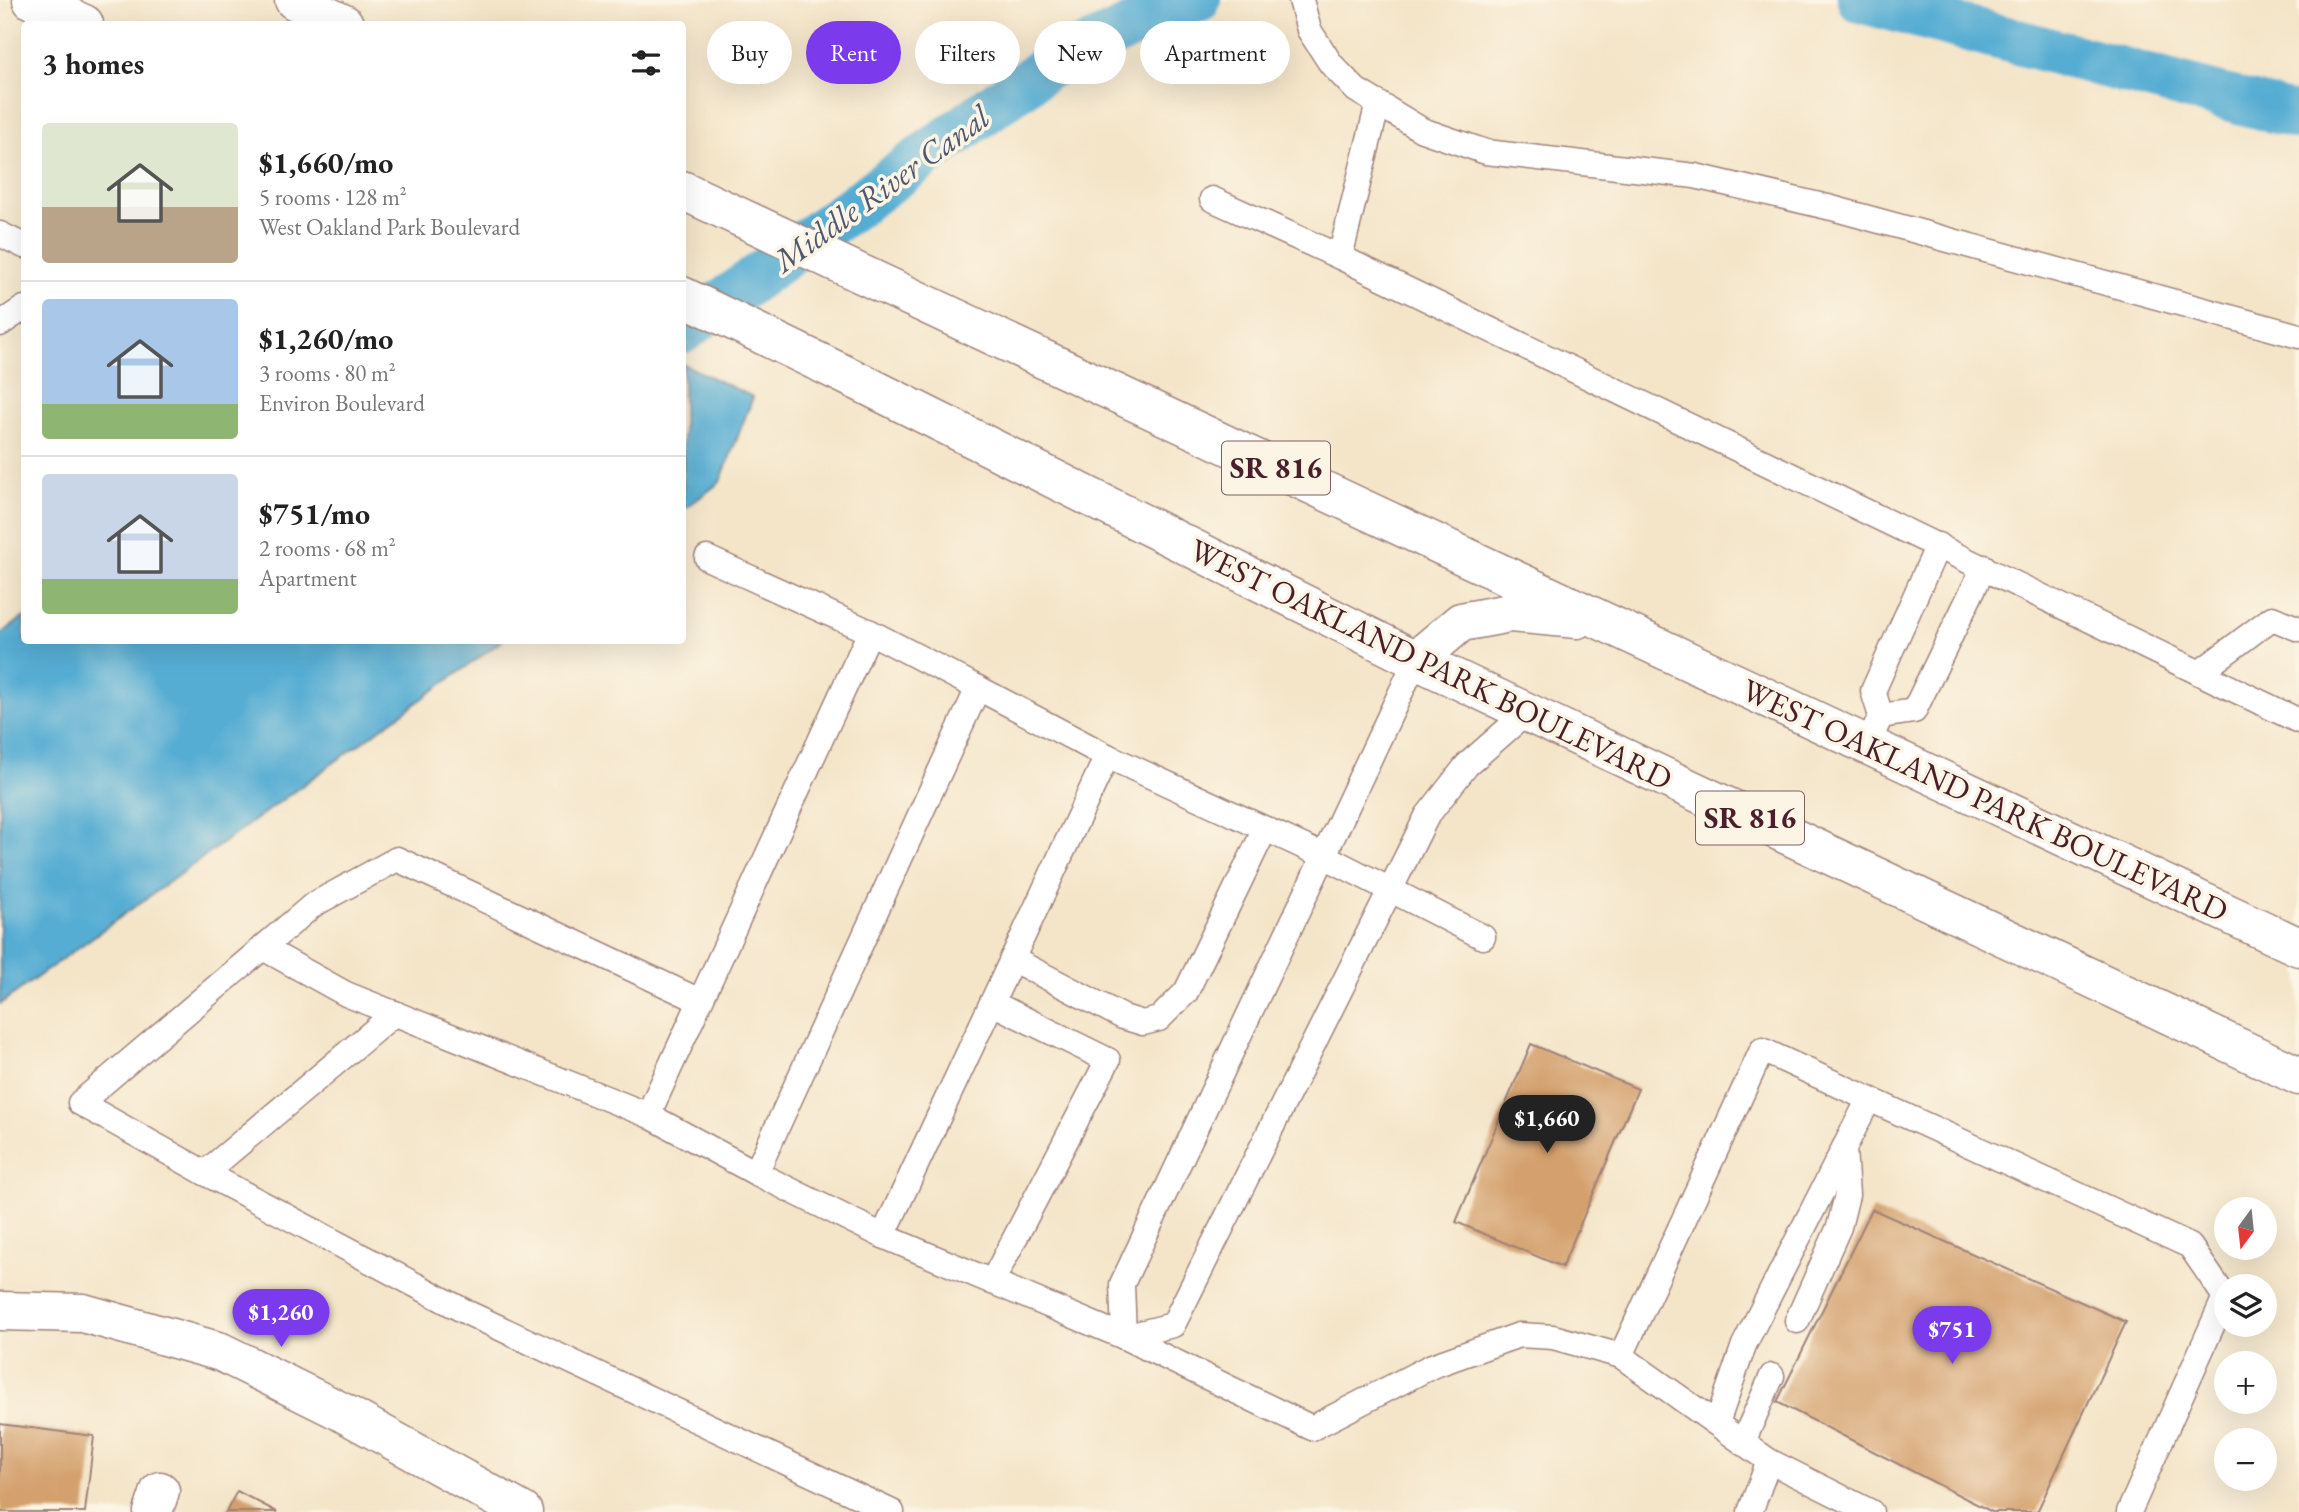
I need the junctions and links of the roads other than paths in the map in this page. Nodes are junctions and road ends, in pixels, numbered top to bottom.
1 (32, 0) edge
2 (294, 0) edge
3 (1301, 0) edge
4 (78, 21) edge
5 (338, 21) edge
6 (1378, 103) junction
7 (698, 197) edge
8 (1212, 199) dead end
9 (0, 234) edge
10 (21, 244) edge
11 (1340, 257) junction
12 (686, 298) edge
13 (21, 310) edge
14 (0, 324) edge
15 (2299, 336) edge
16 (1938, 545) junction
17 (707, 558) dead end
18 (1984, 567) junction
19 (1604, 621) junction
20 (2299, 629) edge
21 (870, 632) junction
22 (1416, 660) junction
23 (2199, 673) junction
24 (978, 688) junction
25 (1527, 713) junction
26 (2299, 721) edge
27 (1875, 730) junction
28 (1107, 755) junction
29 (1265, 829) junction
30 (1324, 856) junction
31 (1391, 889) junction
32 (1483, 937) dead end
33 (2299, 947) edge
34 (263, 948) junction
35 (1012, 959) junction
36 (700, 1001) junction
37 (992, 1003) junction
38 (395, 1013) junction
39 (2299, 1076) edge
40 (1869, 1099) junction
41 (648, 1115) junction
42 (1844, 1148) junction
43 (205, 1173) junction
44 (756, 1173) junction
45 (883, 1236) junction
46 (992, 1282) junction
47 (0, 1311) edge
48 (1797, 1321) dead end
49 (1124, 1337) junction
50 (1621, 1356) junction
51 (1772, 1376) dead end
52 (1717, 1423) junction
53 (1743, 1442) junction
54 (1769, 1461) junction
55 (523, 1512) edge
56 (892, 1512) edge
57 (1750, 1512) edge
58 (1871, 1512) edge
59 (2129, 1512) edge

1 - 4 main road
2 - 5 main road
3 - 6 lane
6 - 11 lane
6 - 15 lane
7 - 19 main road, WEST OAKLAND PARK BOULEVARD / SR 816
8 - 11 lane
9 - 10 lane
11 - 16 lane
12 - 22 main road, WEST OAKLAND PARK BOULEVARD / SR 816
13 - 14 lane
16 - 18 lane
16 - 27 lane
17 - 21 lane
18 - 23 lane
18 - 27 lane
19 - 22 main road
19 - 27 main road, WEST OAKLAND PARK BOULEVARD / SR 816
20 - 23 lane
21 - 24 lane
21 - 36 lane
22 - 25 main road, WEST OAKLAND PARK BOULEVARD / SR 816
22 - 30 lane
23 - 26 lane
24 - 28 lane
24 - 44 lane
25 - 31 lane
25 - 39 main road, WEST OAKLAND PARK BOULEVARD / SR 816
27 - 33 main road, WEST OAKLAND PARK BOULEVARD / SR 816
28 - 29 lane
28 - 35 lane
29 - 30 lane
29 - 35 lane
30 - 31 lane
30 - 49 lane
31 - 32 lane
31 - 49 lane
34 - 36 lane
34 - 38 lane
34 - 43 lane
35 - 37 lane
36 - 41 lane
37 - 45 lane
37 - 46 lane
38 - 41 lane
38 - 43 lane
40 - 42 lane
40 - 50 lane
40 - 59 lane
41 - 44 lane
42 - 48 lane
42 - 52 lane
43 - 56 lane
44 - 45 lane
45 - 46 lane
46 - 49 lane
47 - 55 main road
49 - 50 lane
50 - 52 lane
51 - 53 lane
52 - 53 lane
53 - 54 lane
54 - 57 lane
54 - 58 lane

